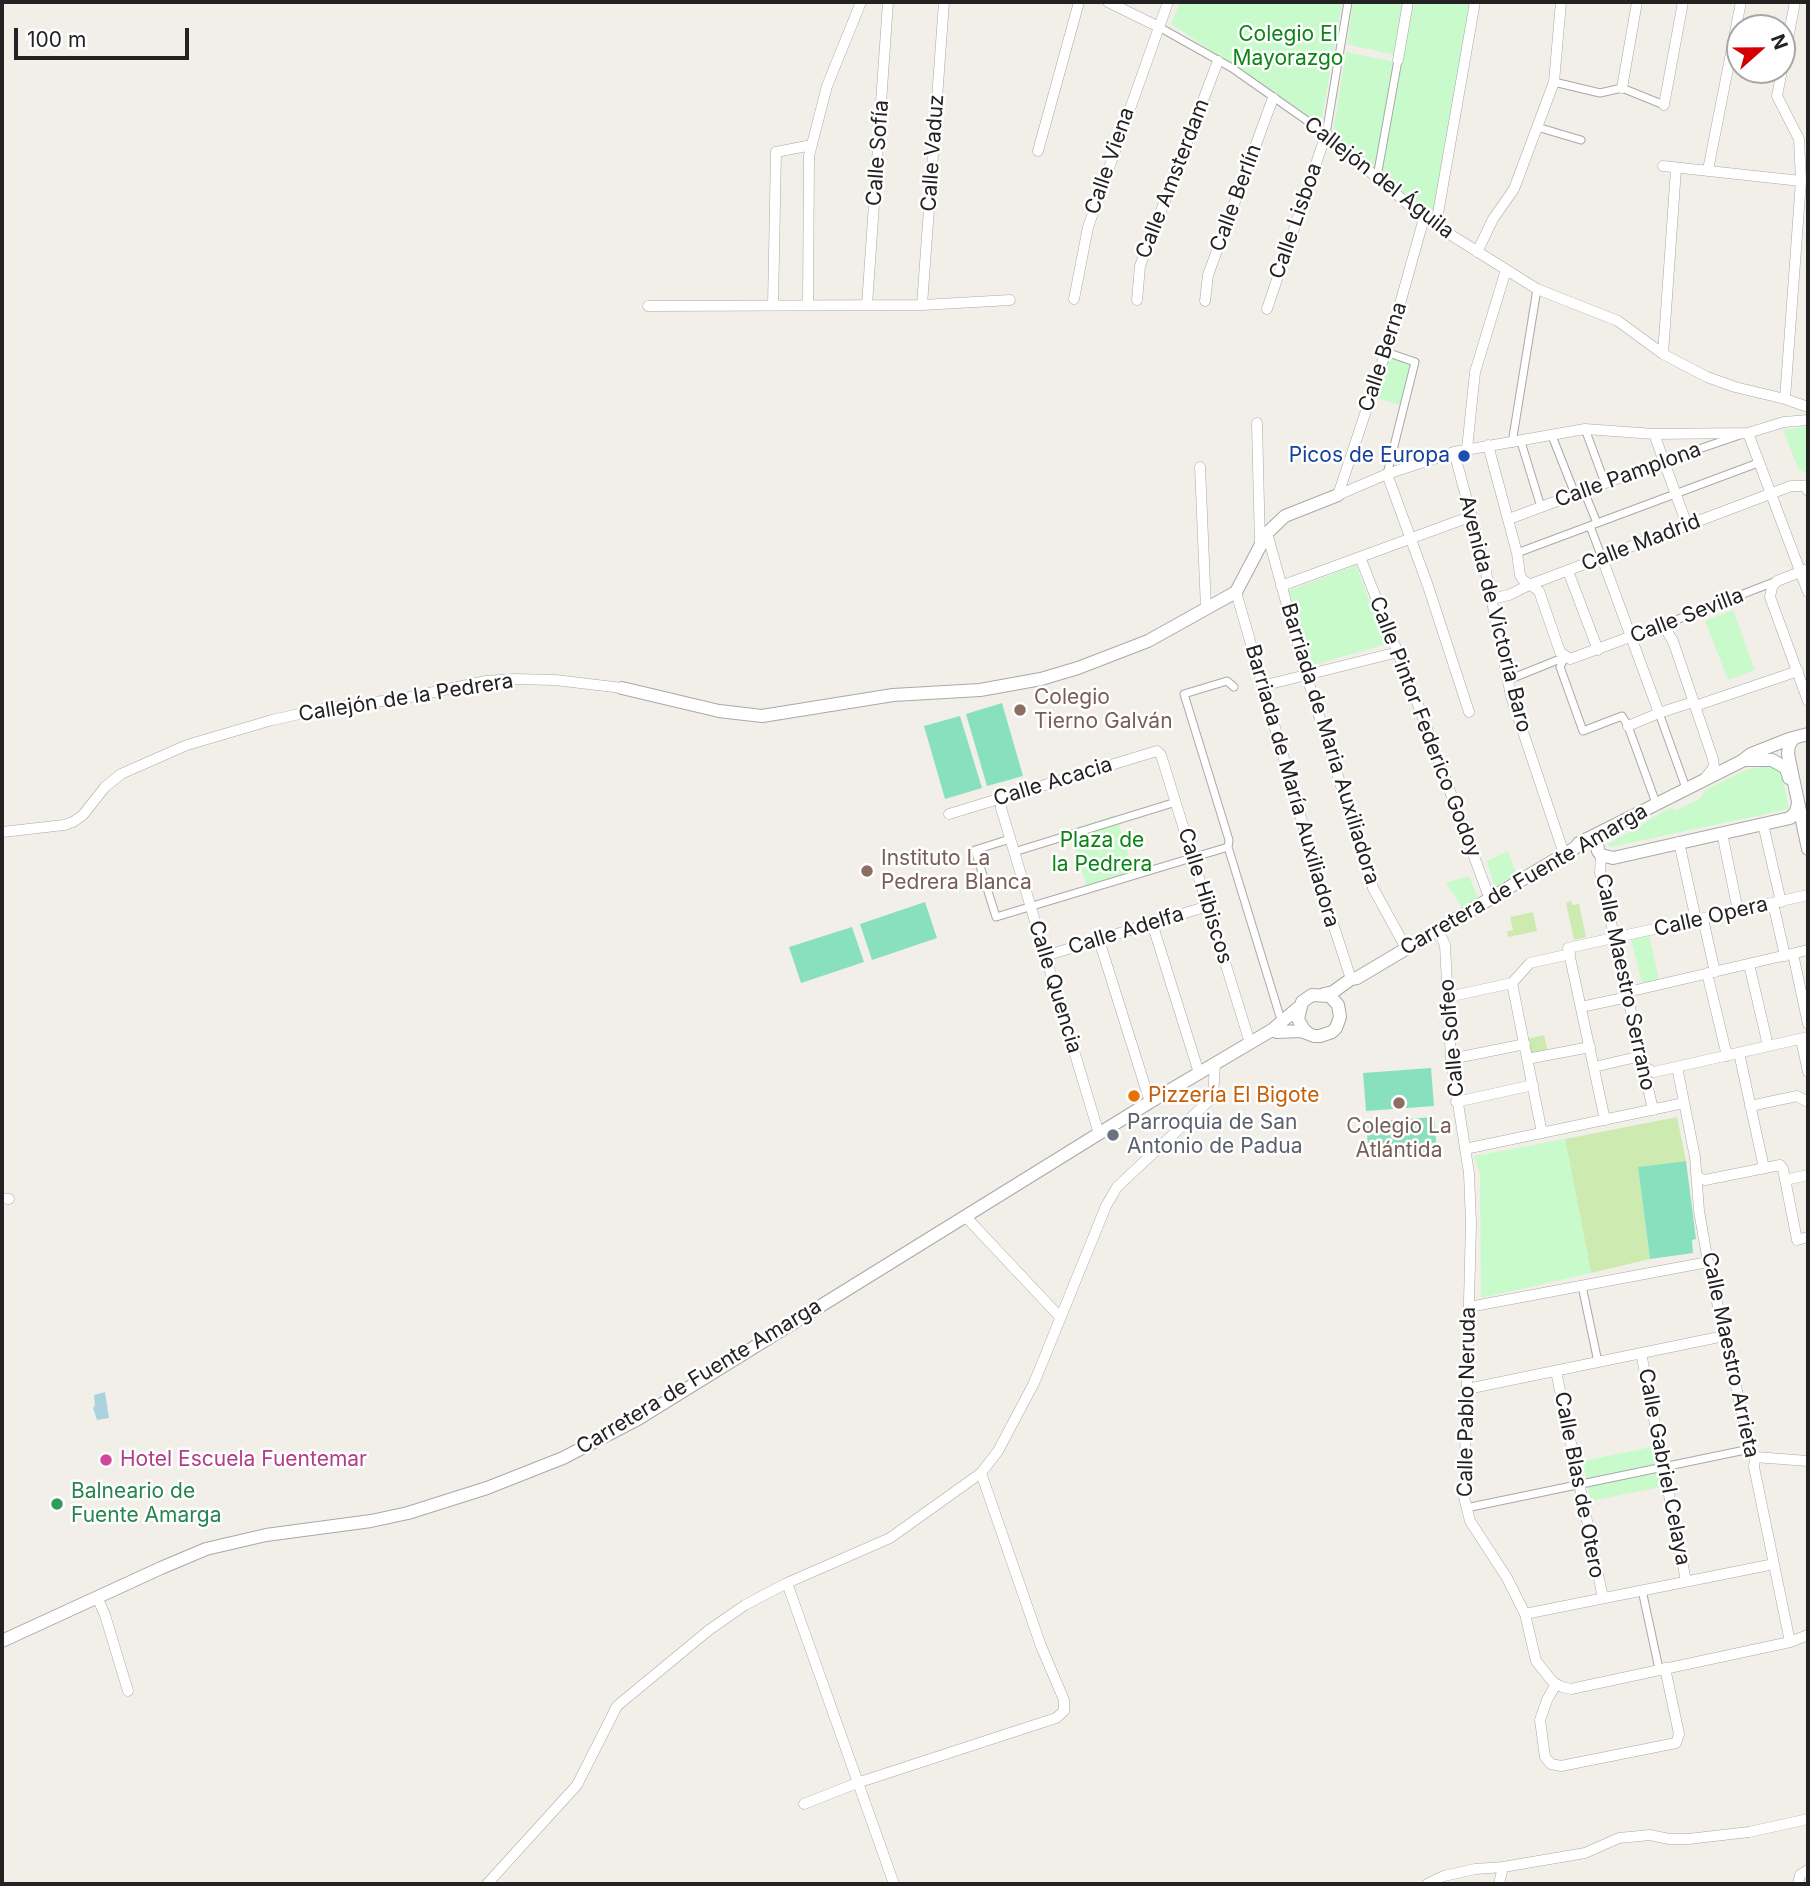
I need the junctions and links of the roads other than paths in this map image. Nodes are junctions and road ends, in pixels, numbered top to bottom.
1 (861, 2) edge
2 (888, 2) edge
3 (944, 2) edge
4 (1079, 2) edge
5 (1108, 2) edge
6 (1168, 2) edge
7 (1349, 2) edge
8 (1408, 2) edge
9 (1475, 2) edge
10 (1560, 2) edge
11 (1637, 2) edge
12 (1683, 2) edge
13 (1741, 2) edge
14 (1158, 27) junction
15 (1398, 60) joint
16 (1218, 61) junction
17 (1553, 82) junction
18 (1779, 84) edge
19 (1622, 88) junction
20 (1273, 98) junction
21 (1664, 105) joint
22 (1537, 127) junction
23 (1326, 134) junction
24 (1581, 140) dead end
25 (812, 145) junction
26 (1038, 151) dead end
27 (1662, 166) dead end
28 (1676, 169) junction
29 (1708, 170) junction
30 (1377, 177) junction
31 (1801, 181) junction
32 (1424, 218) junction
33 (1436, 225) junction
34 (1477, 252) junction
35 (1506, 270) junction
36 (1537, 289) junction
37 (1074, 299) dead end
38 (1010, 300) dead end
39 (1137, 300) dead end
40 (1205, 300) dead end
41 (773, 305) junction
42 (808, 305) junction
43 (867, 305) junction
44 (922, 305) junction
45 (648, 306) dead end
46 (1267, 309) dead end
47 (1386, 352) junction
48 (1663, 354) junction
49 (1785, 399) junction
50 (1808, 407) edge
51 (1808, 420) edge
52 (1257, 423) dead end
53 (1585, 429) junction
54 (1748, 433) junction
55 (1654, 434) junction
56 (1552, 436) junction
57 (1516, 442) junction
58 (1488, 445) junction
59 (1467, 449) junction
60 (1454, 452) junction
61 (1664, 461) junction
62 (1758, 463) junction
63 (1200, 467) dead end
64 (1387, 474) junction
65 (1605, 483) junction
66 (1808, 491) edge
67 (1580, 492) junction
68 (1771, 493) junction
69 (1676, 494) junction
70 (1338, 495) junction
71 (1541, 507) junction
72 (1472, 516) junction
73 (1509, 519) junction
74 (1593, 524) junction
75 (1687, 525) junction
76 (1266, 533) junction
77 (1411, 537) junction
78 (1260, 548) junction
79 (1517, 553) junction
80 (1360, 557) junction
81 (1602, 558) junction
82 (1567, 571) junction
83 (1804, 571) edge
84 (1777, 581) junction
85 (1529, 585) junction
86 (1281, 586) junction
87 (1236, 592) junction
88 (1808, 592) edge
89 (1491, 599) junction
90 (1206, 609) junction
91 (1657, 627) junction
92 (1632, 637) junction
93 (1598, 650) junction
94 (1398, 652) junction
95 (1566, 657) junction
96 (1798, 671) junction
97 (1306, 674) junction
98 (1508, 680) junction
99 (1262, 686) junction
100 (1234, 687) dead end
101 (622, 688) joint
102 (1808, 697) edge
103 (1694, 704) junction
104 (1469, 712) dead end
105 (1659, 713) junction
106 (1628, 726) junction
107 (1808, 734) edge
108 (1794, 738) junction
109 (1157, 751) joint
110 (1742, 761) junction
111 (1704, 778) junction
112 (1794, 784) junction
113 (1686, 788) junction
114 (1001, 800) junction
115 (1176, 802) junction
116 (1657, 803) junction
117 (1798, 803) junction
118 (949, 814) dead end
119 (1763, 824) junction
120 (2, 832) edge
121 (1601, 833) junction
122 (1722, 833) junction
123 (1010, 839) junction
124 (1679, 842) junction
125 (1228, 843) junction
126 (1808, 849) edge
127 (1569, 851) junction
128 (1014, 852) junction
129 (1600, 853) junction
130 (1192, 858) junction
131 (1808, 895) edge
132 (1489, 897) junction
133 (1777, 902) junction
134 (1030, 905) junction
135 (1208, 906) junction
136 (1738, 911) junction
137 (1699, 920) junction
138 (1152, 923) junction
139 (1437, 928) junction
140 (1615, 939) junction
141 (1099, 940) junction
142 (1406, 948) junction
143 (1808, 950) edge
144 (1569, 951) junction
145 (1789, 955) junction
146 (1045, 956) junction
147 (1749, 964) junction
148 (1711, 973) junction
149 (1354, 978) junction
150 (1625, 981) junction
151 (1512, 983) junction
152 (1324, 994) junction
153 (1448, 997) junction
154 (1629, 997) junction
155 (1299, 1007) junction
156 (1581, 1007) junction
157 (1340, 1011) junction
158 (1808, 1024) edge
159 (1279, 1027) junction
160 (1309, 1034) junction
161 (1804, 1038) edge
162 (1250, 1043) junction
163 (1525, 1044) junction
164 (1590, 1046) junction
165 (1768, 1046) junction
166 (1739, 1053) junction
167 (1641, 1056) junction
168 (1727, 1056) junction
169 (1451, 1059) junction
170 (1527, 1059) junction
171 (1215, 1064) junction
172 (1594, 1067) junction
173 (1644, 1067) junction
174 (1676, 1067) junction
175 (1808, 1072) edge
176 (1199, 1073) junction
177 (1533, 1086) junction
178 (1150, 1102) junction
179 (1457, 1102) junction
180 (1808, 1102) edge
181 (1684, 1103) junction
182 (1751, 1106) junction
183 (1653, 1110) junction
184 (1605, 1120) junction
185 (1542, 1133) junction
186 (1099, 1134) junction
187 (1465, 1149) junction
188 (1764, 1168) junction
189 (1696, 1173) junction
190 (1808, 1175) edge
191 (1785, 1180) junction
192 (965, 1216) junction
193 (1803, 1238) edge
194 (1708, 1262) junction
195 (1582, 1286) junction
196 (1469, 1307) junction
197 (1060, 1317) junction
198 (1724, 1336) junction
199 (1641, 1353) junction
200 (1598, 1362) junction
201 (1556, 1371) junction
202 (1467, 1389) junction
203 (1752, 1453) junction
204 (1808, 1461) edge
205 (1663, 1466) junction
206 (981, 1473) junction
207 (1579, 1484) junction
208 (1465, 1508) junction
209 (1774, 1564) junction
210 (1686, 1581) junction
211 (787, 1583) junction
212 (1642, 1590) junction
213 (97, 1597) junction
214 (1603, 1598) junction
215 (1525, 1614) junction
216 (1808, 1635) edge
217 (2, 1641) edge
218 (1790, 1642) junction
219 (1662, 1669) junction
220 (1556, 1684) junction
221 (128, 1691) dead end
222 (857, 1783) junction
223 (804, 1804) dead end
224 (1808, 1819) edge
225 (1503, 1867) junction
226 (486, 1884) edge
227 (894, 1884) edge
228 (1427, 1884) edge
229 (1499, 1884) edge

1 - 25 street
2 - 43 street, Calle Sofía
3 - 44 street, Calle Vaduz
4 - 26 street
5 - 14 street, Callejón del Águila
6 - 14 street, Calle Viena
7 - 23 street
8 - 15 street
9 - 33 street
10 - 17 street
11 - 19 street
12 - 21 street
13 - 29 street
14 - 16 street, Callejón del Águila
14 - 37 street, Calle Viena
15 - 30 street
16 - 20 street, Callejón del Águila
16 - 39 street, Calle Amsterdam
17 - 19 street
17 - 22 street
18 - 31 street
19 - 21 street
20 - 23 street, Callejón del Águila
20 - 40 street, Calle Berlín
22 - 24 street
22 - 34 street
23 - 30 street, Callejón del Águila
23 - 46 street, Calle Lisboa
25 - 41 street
25 - 42 street
27 - 28 street
28 - 29 street
28 - 48 street
29 - 31 street
30 - 32 street, Callejón del Águila
31 - 49 street
32 - 33 street, Callejón del Águila
32 - 47 street, Calle Berna
33 - 34 street, Callejón del Águila
34 - 35 street, Callejón del Águila
35 - 36 street, Callejón del Águila
35 - 59 street
36 - 48 street, Callejón del Águila
36 - 57 street
38 - 44 street
41 - 42 street
41 - 45 street
42 - 43 street
43 - 44 street
47 - 64 street
47 - 70 street, Calle Berna
48 - 49 street, Callejón del Águila
49 - 50 street, Callejón del Águila
51 - 54 street
52 - 78 street
53 - 55 street
53 - 56 street
53 - 65 street
54 - 55 street
54 - 61 street, Calle Pamplona
54 - 62 street
55 - 61 street
56 - 57 street
56 - 67 street
57 - 58 street
57 - 71 street
58 - 59 street
58 - 73 street
59 - 60 street
60 - 64 street
60 - 72 street, Avenida de Victoria Baro
61 - 65 street, Calle Pamplona
61 - 69 street
62 - 68 street
62 - 69 street
63 - 90 street
64 - 70 street
64 - 77 street
65 - 67 street, Calle Pamplona
66 - 68 street, Calle Madrid
67 - 71 street, Calle Pamplona
67 - 74 street
68 - 75 street, Calle Madrid
68 - 83 street
69 - 74 street
69 - 75 street
70 - 76 street
71 - 73 street, Calle Pamplona
72 - 77 street
72 - 89 street, Avenida de Victoria Baro
73 - 79 street
74 - 79 street
74 - 81 street
75 - 81 street, Calle Madrid
76 - 78 street
76 - 86 street, Barriada de Maria Auxiliadora
77 - 80 street
77 - 104 street
78 - 87 street
79 - 85 street
80 - 86 street
80 - 94 street, Calle Pintor Federico Godoy
81 - 82 street, Calle Madrid
81 - 92 street
82 - 85 street, Calle Madrid
82 - 93 street
83 - 84 street, Calle Sevilla
83 - 88 street
84 - 91 street, Calle Sevilla
84 - 96 street
85 - 89 street, Calle Madrid
85 - 95 street
86 - 97 street, Barriada de Maria Auxiliadora
87 - 90 street, Callejón de la Pedrera
87 - 99 street, Barriada de María Auxiliadora
89 - 98 street, Avenida de Victoria Baro
90 - 101 street, Callejón de la Pedrera
91 - 92 street, Calle Sevilla
91 - 103 street
92 - 93 street, Calle Sevilla
92 - 105 street
93 - 95 street, Calle Sevilla
94 - 97 street
94 - 132 street, Calle Pintor Federico Godoy
95 - 98 street
95 - 106 street
96 - 102 street
96 - 103 street
97 - 99 street
97 - 142 street, Barriada de Maria Auxiliadora
98 - 127 street, Avenida de Victoria Baro
99 - 149 street, Barriada de María Auxiliadora
100 - 125 street
101 - 120 street, Callejón de la Pedrera
103 - 105 street
103 - 111 street
105 - 106 street
105 - 113 street
106 - 116 street
107 - 108 street, Carretera de Fuente Amarga
108 - 110 street, Carretera de Fuente Amarga
108 - 112 street
109 - 114 street, Calle Acacia
109 - 115 street, Calle Hibiscos
110 - 111 street, Carretera de Fuente Amarga
110 - 112 street
111 - 113 street, Carretera de Fuente Amarga
112 - 117 street
113 - 116 street, Carretera de Fuente Amarga
114 - 118 street, Calle Acacia
114 - 123 street, Calle Quencia
115 - 128 street
115 - 130 street, Calle Hibiscos
116 - 121 street, Carretera de Fuente Amarga
117 - 119 street
117 - 126 street
119 - 122 street
119 - 133 street
121 - 127 street, Carretera de Fuente Amarga
121 - 129 street
122 - 124 street
122 - 136 street
123 - 128 street, Calle Quencia
123 - 134 street
124 - 129 street
124 - 137 street
125 - 130 street
125 - 159 street
127 - 129 street
127 - 132 street, Carretera de Fuente Amarga
128 - 134 street, Calle Quencia
129 - 140 street, Calle Maestro Serrano
130 - 134 street
130 - 135 street, Calle Hibiscos
131 - 133 street, Calle Opera
132 - 139 street, Carretera de Fuente Amarga
133 - 136 street, Calle Opera
133 - 145 street
134 - 146 street, Calle Quencia
135 - 138 street, Calle Adelfa
135 - 162 street, Calle Hibiscos
136 - 137 street, Calle Opera
137 - 140 street, Calle Opera
137 - 148 street
138 - 141 street, Calle Adelfa
138 - 176 street
139 - 142 street, Carretera de Fuente Amarga
139 - 153 street, Calle Solfeo
140 - 144 street, Calle Opera
140 - 150 street, Calle Maestro Serrano
141 - 146 street, Calle Adelfa
141 - 178 street
142 - 149 street, Carretera de Fuente Amarga
143 - 145 street
144 - 151 street, Calle Opera
144 - 156 street
145 - 147 street
145 - 158 street
146 - 186 street, Calle Quencia
147 - 148 street
147 - 165 street
148 - 150 street
148 - 168 street
149 - 152 street, Carretera de Fuente Amarga
149 - 157 street
150 - 154 street, Calle Maestro Serrano
151 - 153 street
151 - 163 street
152 - 155 street
152 - 157 street
153 - 169 street, Calle Solfeo
154 - 156 street
154 - 167 street, Calle Maestro Serrano
155 - 159 street, Carretera de Fuente Amarga
155 - 160 street
156 - 164 street
157 - 160 street
159 - 160 street
159 - 162 street, Carretera de Fuente Amarga
161 - 165 street
161 - 175 street
162 - 171 street, Carretera de Fuente Amarga
163 - 169 street
163 - 170 street
164 - 170 street
164 - 172 street
165 - 166 street
166 - 168 street
166 - 182 street
167 - 172 street
167 - 173 street, Calle Maestro Serrano
168 - 174 street
169 - 179 street, Calle Solfeo
170 - 177 street
171 - 176 street, Carretera de Fuente Amarga
171 - 197 street
172 - 184 street
173 - 174 street
173 - 183 street, Calle Maestro Serrano
174 - 181 street, Calle Maestro Arrieta
176 - 178 street, Carretera de Fuente Amarga
177 - 179 street
177 - 185 street
178 - 186 street, Carretera de Fuente Amarga
179 - 187 street, Calle Solfeo
180 - 182 street
181 - 183 street
181 - 189 street, Calle Maestro Arrieta
182 - 188 street
183 - 184 street
184 - 185 street
185 - 187 street
186 - 192 street, Carretera de Fuente Amarga
187 - 196 street, Calle Pablo Neruda
188 - 189 street
188 - 191 street
189 - 194 street, Calle Maestro Arrieta
190 - 191 street
191 - 193 street
192 - 197 street
192 - 213 street, Carretera de Fuente Amarga
194 - 195 street
194 - 198 street, Calle Maestro Arrieta
195 - 196 street
195 - 200 street
196 - 202 street, Calle Pablo Neruda
197 - 206 street
198 - 199 street
198 - 203 street, Calle Maestro Arrieta
199 - 200 street
199 - 205 street, Calle Gabriel Celaya
200 - 201 street
201 - 202 street
201 - 207 street, Calle Blas de Otero
202 - 208 street, Calle Pablo Neruda
203 - 204 street
203 - 205 street
203 - 209 street, Calle Maestro Arrieta
205 - 207 street
205 - 210 street, Calle Gabriel Celaya
206 - 211 street
206 - 222 street
207 - 208 street
207 - 214 street, Calle Blas de Otero
208 - 215 street, Calle Pablo Neruda
209 - 210 street
209 - 218 street, Calle Maestro Arrieta
210 - 212 street
211 - 222 street
211 - 226 street
212 - 214 street
212 - 219 street
213 - 217 street, Carretera de Fuente Amarga
213 - 221 street
214 - 215 street
215 - 220 street, Calle Pablo Neruda
216 - 218 street
218 - 219 street
219 - 220 street
219 - 220 street
222 - 223 street
222 - 227 street
224 - 225 street
225 - 228 street
225 - 229 street

